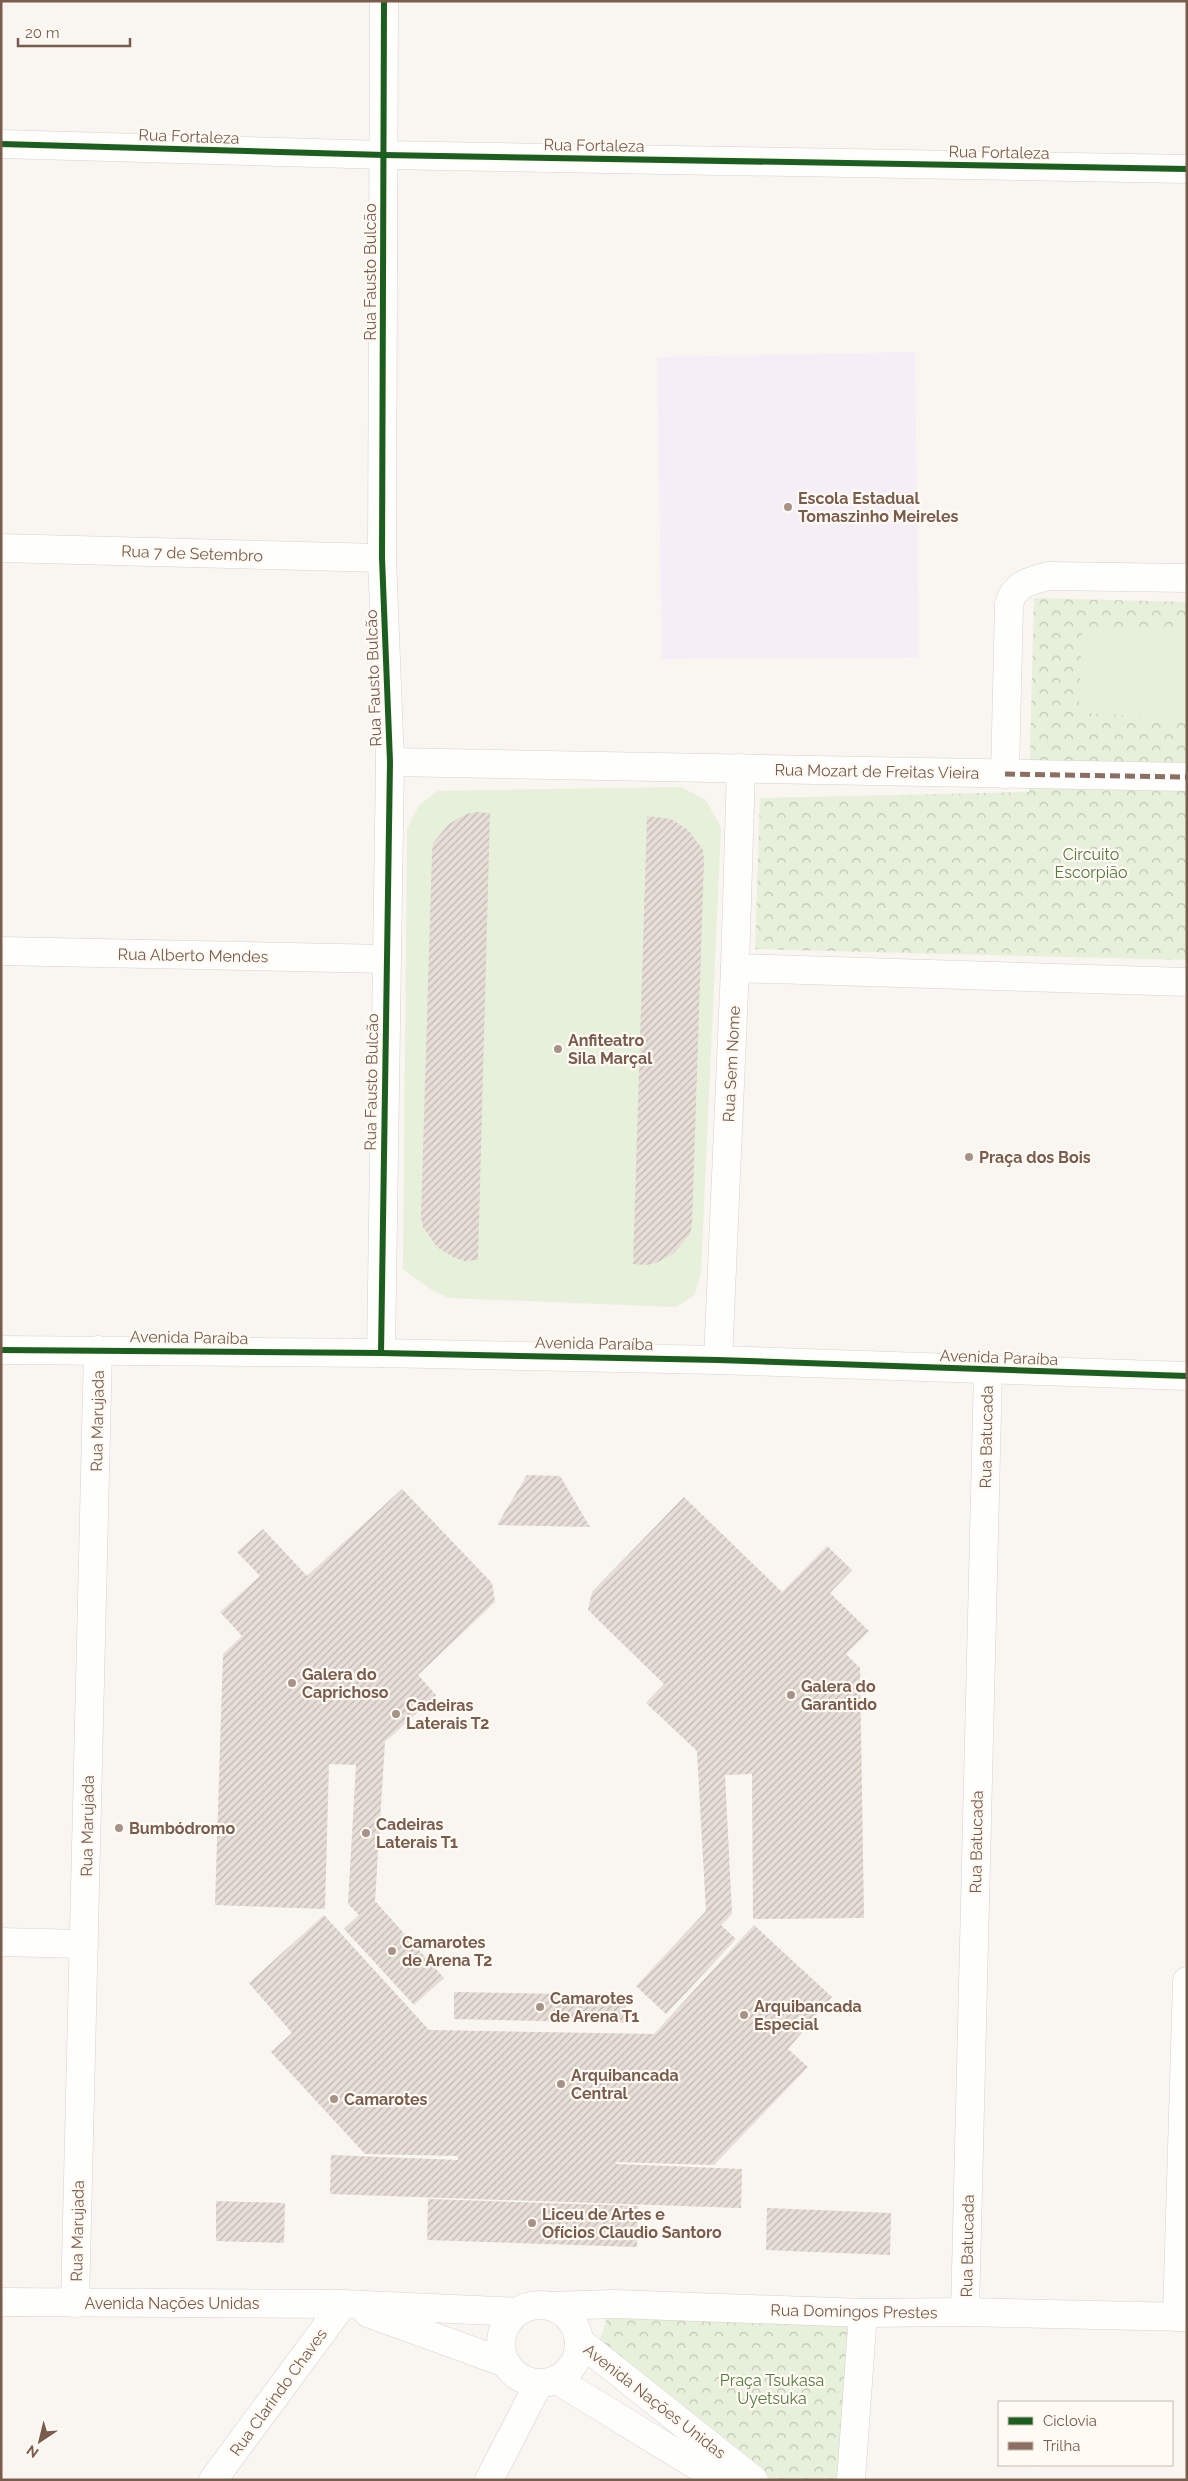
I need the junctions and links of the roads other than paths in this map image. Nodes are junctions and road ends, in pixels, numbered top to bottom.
1 (384, 1) edge
2 (1, 144) edge
3 (384, 155) junction
4 (1187, 169) edge
5 (1, 548) edge
6 (382, 558) junction
7 (1187, 578) edge
8 (390, 762) junction
9 (741, 768) junction
10 (1005, 774) junction
11 (1187, 778) edge
12 (1, 951) edge
13 (386, 959) junction
14 (735, 968) junction
15 (1187, 982) edge
16 (1, 1350) edge
17 (98, 1350) junction
18 (381, 1353) junction
19 (718, 1360) junction
20 (988, 1371) junction
21 (1187, 1376) edge
22 (1, 1942) edge
23 (84, 1944) junction
24 (1187, 1981) edge
25 (1, 2302) edge
26 (76, 2303) junction
27 (343, 2304) junction
28 (550, 2306) junction
29 (518, 2312) junction
30 (965, 2312) junction
31 (863, 2313) junction
32 (1182, 2317) edge
33 (580, 2341) junction
34 (506, 2363) junction
35 (548, 2381) junction
36 (213, 2480) edge
37 (490, 2480) edge
38 (720, 2480) edge
39 (754, 2480) edge
40 (852, 2480) edge

1 - 3 street, Rua Fausto Bulcão
2 - 3 street, Rua Fortaleza
3 - 4 street, Rua Fortaleza
3 - 6 street, Rua Fausto Bulcão
5 - 6 street, Rua 7 de Setembro
6 - 8 street, Rua Fausto Bulcão
7 - 10 street
8 - 9 street, Rua Mozart de Freitas Vieira
8 - 13 street, Rua Fausto Bulcão
9 - 10 street, Rua Mozart de Freitas Vieira
9 - 14 street, Rua Sem Nome
10 - 11 street
12 - 13 street, Rua Alberto Mendes
13 - 18 street, Rua Fausto Bulcão
14 - 15 street
14 - 19 street, Rua Sem Nome
16 - 17 street, Avenida Paraíba
17 - 18 street, Avenida Paraíba
17 - 23 street, Rua Marujada
18 - 19 street, Avenida Paraíba
19 - 20 street, Avenida Paraíba
20 - 21 street, Avenida Paraíba
20 - 30 street, Rua Batucada
22 - 23 street
23 - 26 street, Rua Marujada
24 - 32 street
25 - 26 street, Avenida Nações Unidas
26 - 27 street, Avenida Nações Unidas
27 - 29 street, Avenida Nações Unidas
27 - 34 street
27 - 36 street, Rua Clarindo Chaves
28 - 29 street
28 - 31 street, Rua Domingos Prestes
28 - 33 street, Avenida Nações Unidas
29 - 34 street
30 - 31 street, Rua Domingos Prestes
30 - 32 street, Rua Domingos Prestes
31 - 40 street
33 - 35 street, Avenida Nações Unidas
33 - 39 street, Avenida Nações Unidas
34 - 35 street, Avenida Nações Unidas
35 - 37 street
35 - 38 street, Avenida Nações Unidas

